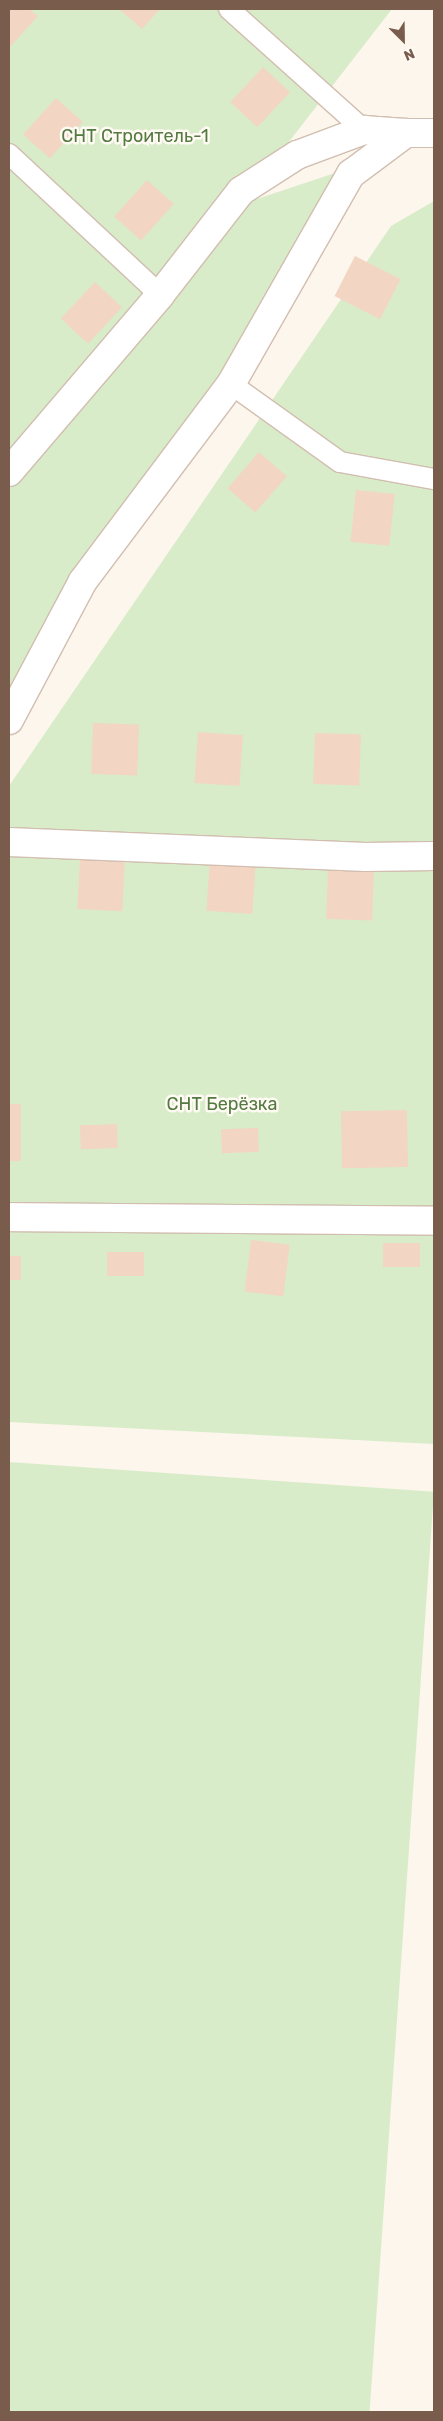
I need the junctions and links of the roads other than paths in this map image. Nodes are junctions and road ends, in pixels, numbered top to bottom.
1 (229, 9) edge
2 (364, 130) junction
3 (406, 133) junction
4 (434, 133) edge
5 (9, 154) edge
6 (160, 295) junction
7 (231, 384) junction
8 (9, 472) edge
9 (434, 479) edge
10 (9, 720) edge
11 (9, 842) edge
12 (434, 856) edge
13 (9, 1218) edge
14 (434, 1221) edge

1 - 2 lane
2 - 3 street
2 - 6 street
3 - 4 street
3 - 7 street
5 - 6 lane
6 - 8 street
7 - 9 lane
7 - 10 street
11 - 12 street
13 - 14 street

